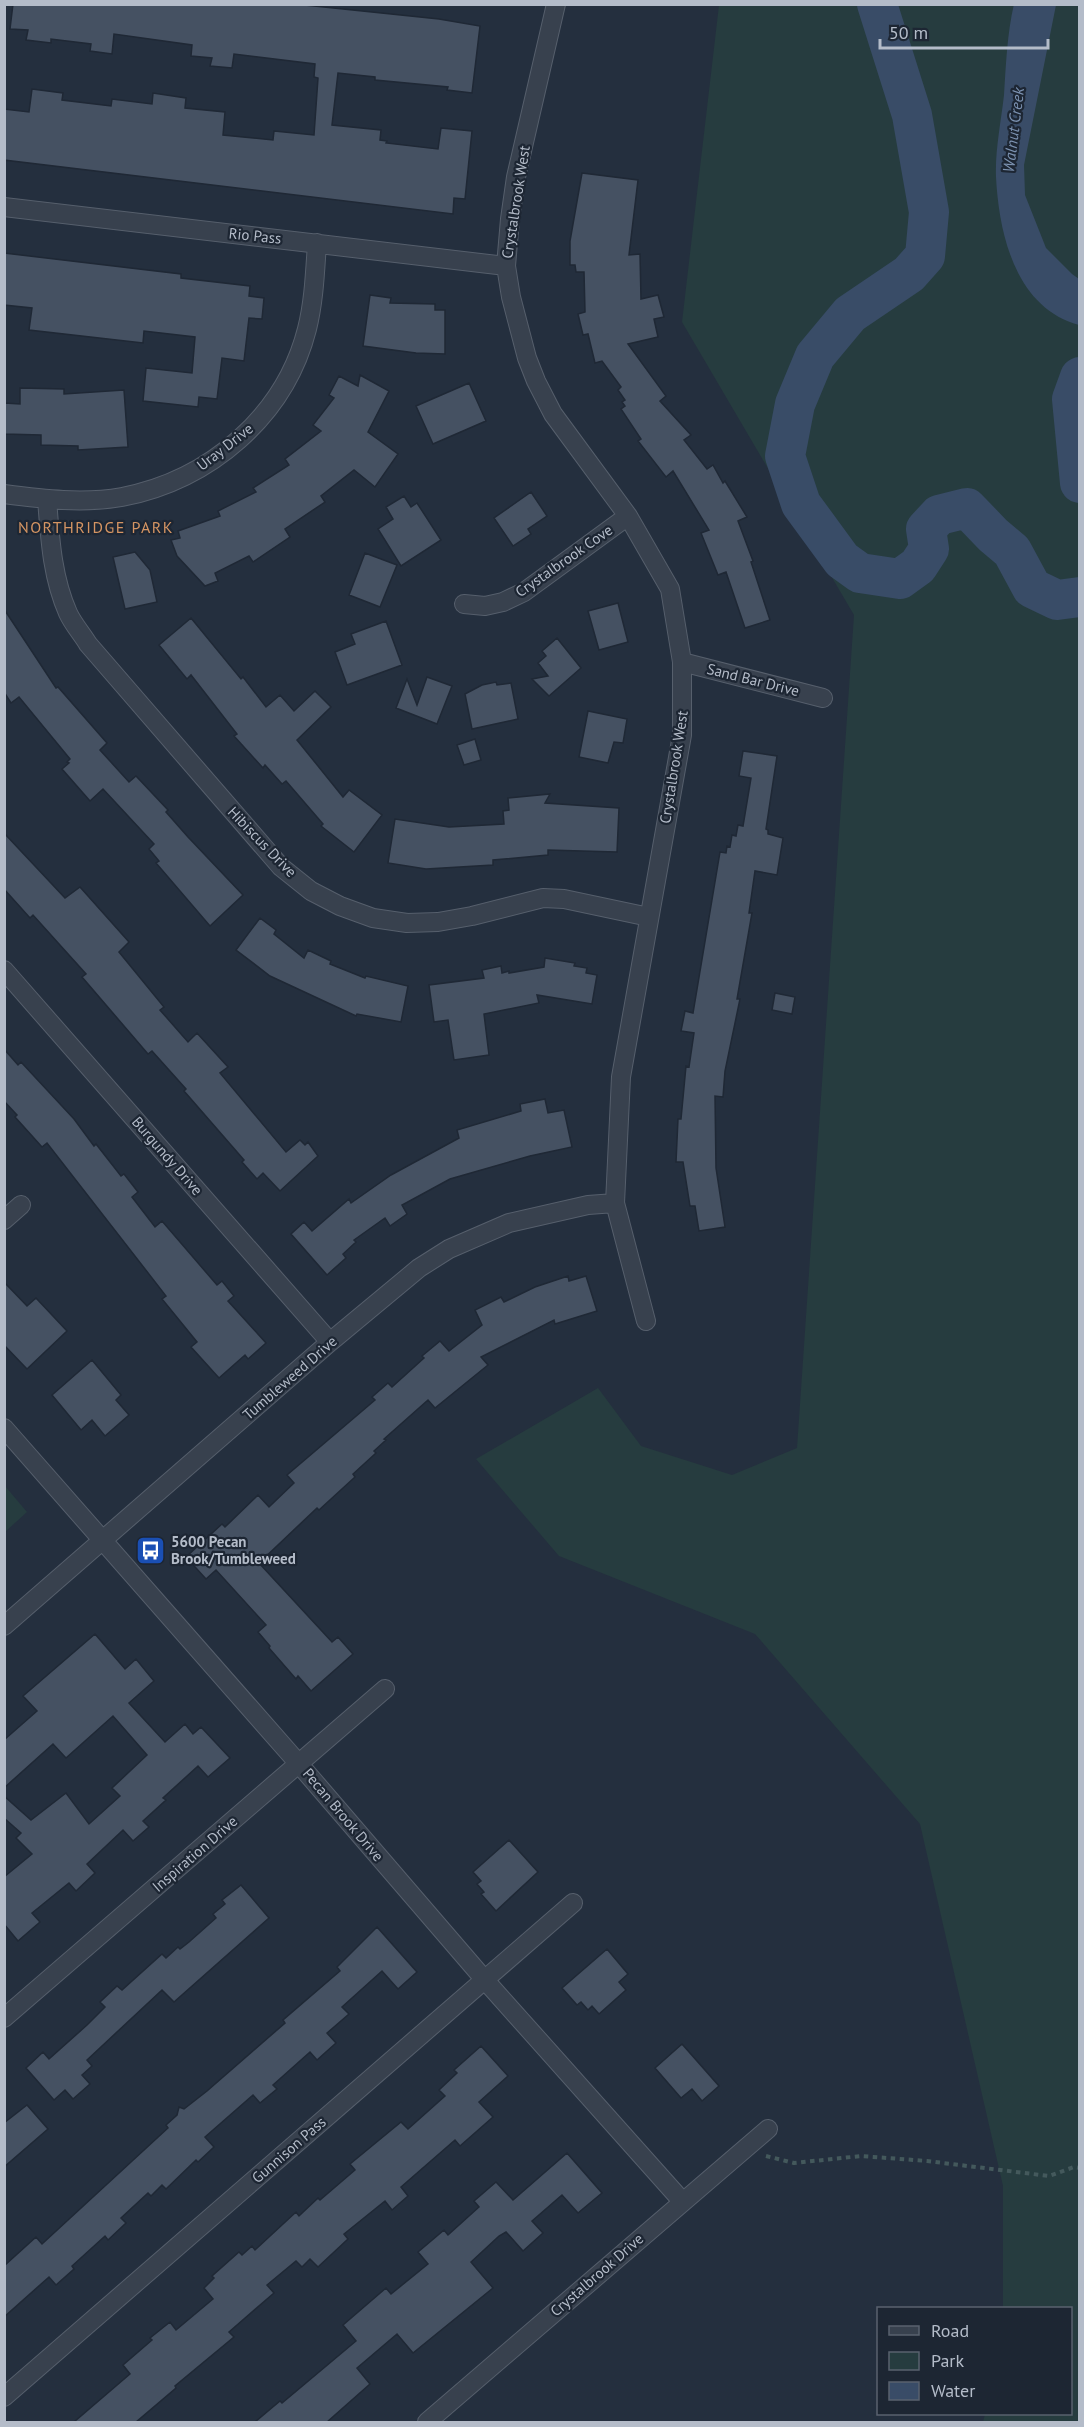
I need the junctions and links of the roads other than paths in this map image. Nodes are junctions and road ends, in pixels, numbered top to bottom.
1 (556, 4) edge
2 (4, 207) edge
3 (317, 243) junction
4 (506, 266) junction
5 (4, 494) edge
6 (47, 499) junction
7 (628, 516) junction
8 (464, 604) dead end
9 (682, 662) junction
10 (823, 698) dead end
11 (649, 917) junction
12 (4, 970) edge
13 (615, 1203) junction
14 (21, 1205) dead end
15 (4, 1220) edge
16 (646, 1321) dead end
17 (330, 1342) junction
18 (4, 1428) edge
19 (104, 1541) junction
20 (4, 1626) edge
21 (385, 1689) dead end
22 (299, 1764) junction
23 (573, 1903) dead end
24 (484, 1979) junction
25 (4, 2018) edge
26 (768, 2129) dead end
27 (682, 2201) junction
28 (4, 2397) edge
29 (427, 2422) edge

1 - 4 street, Crystalbrook West
2 - 3 street, Rio Pass
3 - 4 street, Rio Pass
3 - 6 street, Uray Drive
4 - 7 street, Crystalbrook West
5 - 6 street, Uray Drive
6 - 11 street, Hibiscus Drive
7 - 8 street, Crystalbrook Cove
7 - 9 street, Crystalbrook West
9 - 10 street, Sand Bar Drive
9 - 11 street, Crystalbrook West
11 - 13 street, Crystalbrook West
12 - 17 street, Burgundy Drive
13 - 16 street, Crystalbrook West
13 - 17 street, Tumbleweed Drive
14 - 15 street
17 - 19 street, Tumbleweed Drive
18 - 19 street, Pecan Brook Drive
19 - 20 street, Tumbleweed Drive
19 - 22 street, Pecan Brook Drive
21 - 22 street, Inspiration Drive
22 - 24 street, Pecan Brook Drive
22 - 25 street, Inspiration Drive
23 - 24 street, Gunnison Pass
24 - 27 street, Pecan Brook Drive
24 - 28 street, Gunnison Pass
26 - 27 street, Crystalbrook Drive
27 - 29 street, Crystalbrook Drive

